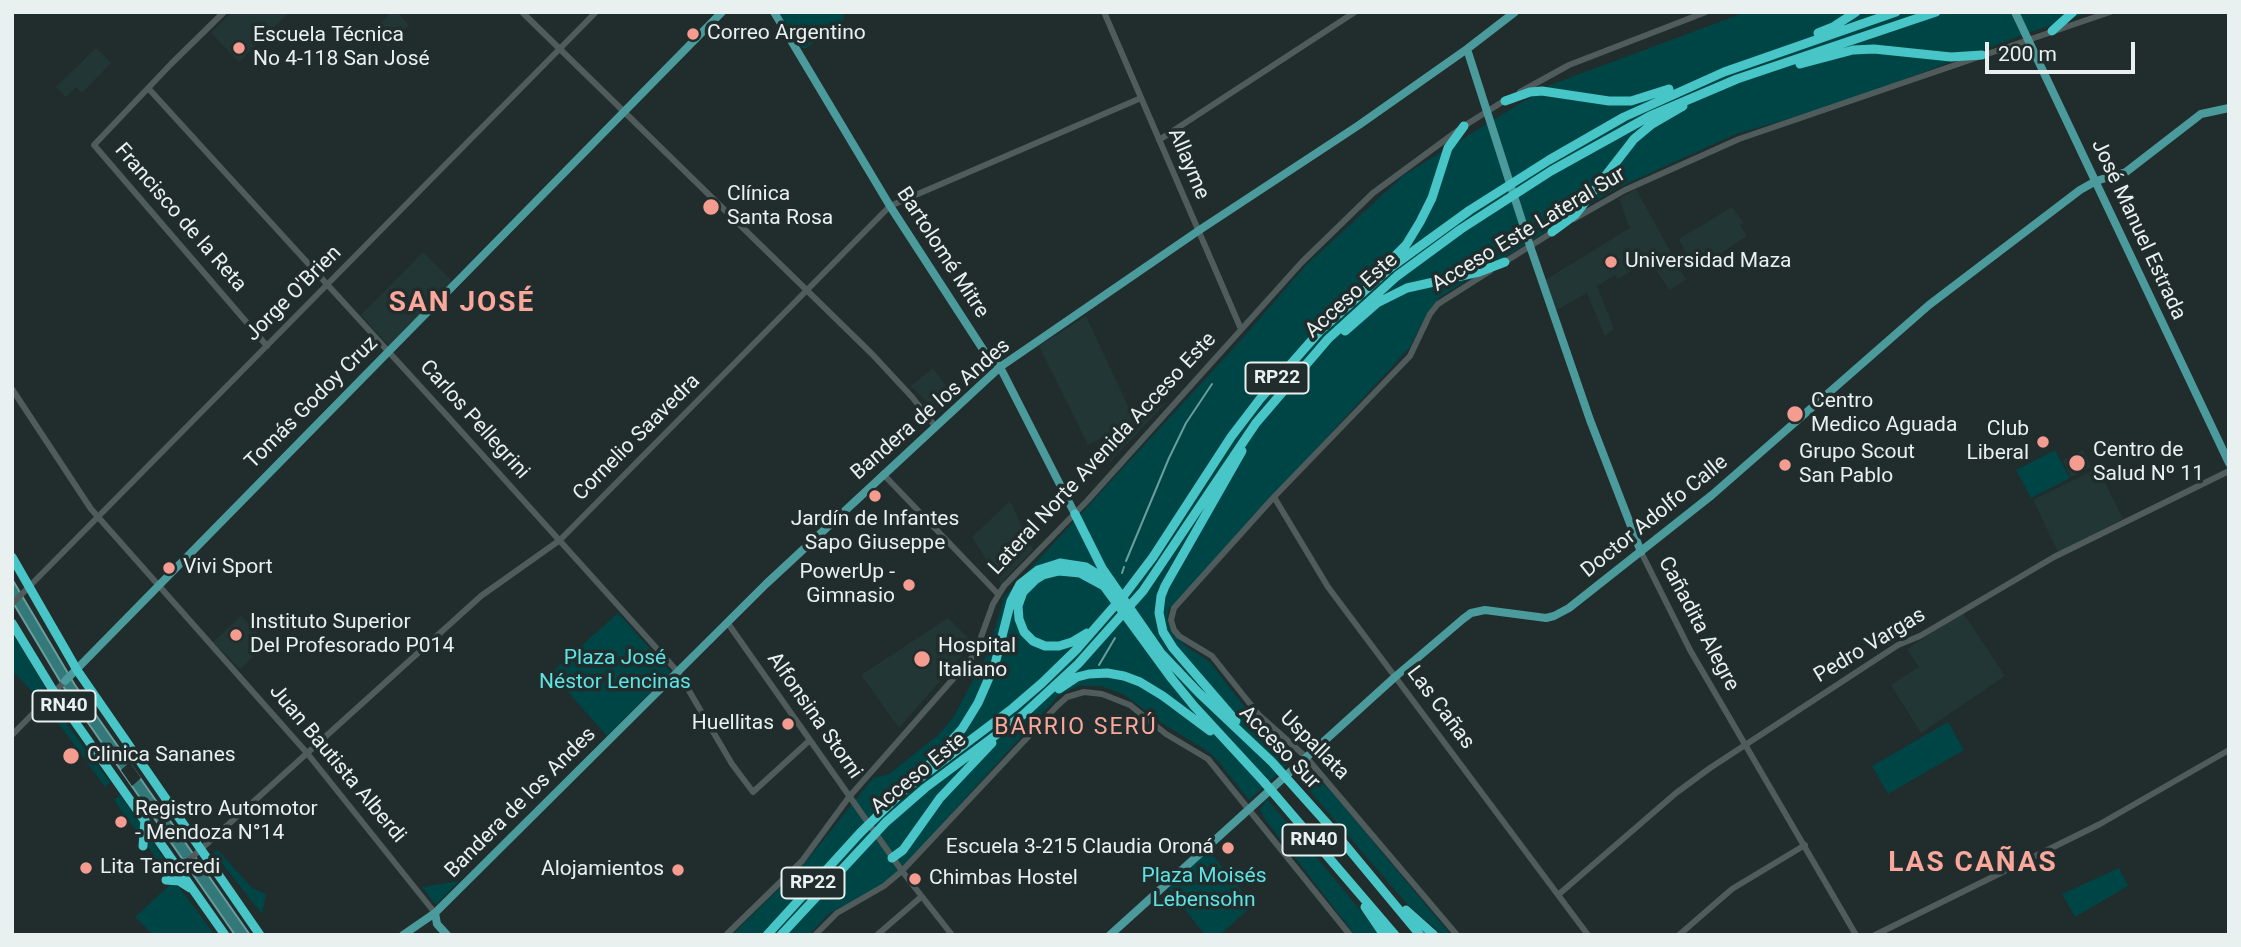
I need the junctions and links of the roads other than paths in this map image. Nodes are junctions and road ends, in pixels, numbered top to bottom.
1 (224, 12) edge
2 (522, 12) edge
3 (596, 12) edge
4 (722, 12) edge
5 (774, 12) edge
6 (1104, 12) edge
7 (1355, 12) edge
8 (1515, 12) edge
9 (1706, 12) edge
10 (1856, 12) edge
11 (1896, 12) edge
12 (1936, 12) edge
13 (2015, 12) edge
14 (2073, 12) edge
15 (2110, 12) edge
16 (1505, 16) edge
17 (2052, 31) junction
18 (2028, 39) junction
19 (559, 49) junction
20 (1467, 49) junction
21 (1982, 55) junction
22 (1724, 72) junction
23 (1737, 79) junction
24 (1698, 82) junction
25 (148, 88) junction
26 (1712, 89) junction
27 (1141, 98) junction
28 (1505, 100) junction
29 (2229, 108) edge
30 (624, 111) junction
31 (1487, 112) junction
32 (1464, 126) junction
33 (1159, 140) junction
34 (2096, 181) junction
35 (890, 206) junction
36 (1198, 231) junction
37 (1552, 232) junction
38 (1530, 246) junction
39 (1505, 262) junction
40 (328, 285) junction
41 (806, 291) junction
42 (1241, 328) junction
43 (267, 346) junction
44 (388, 351) junction
45 (1303, 365) junction
46 (1000, 367) junction
47 (1281, 373) junction
48 (1289, 384) junction
49 (12, 389) edge
50 (935, 426) junction
51 (2229, 463) edge
52 (2229, 471) edge
53 (883, 474) junction
54 (1274, 497) junction
55 (1075, 514) junction
56 (98, 517) junction
57 (560, 540) junction
58 (1641, 552) junction
59 (12, 557) edge
60 (158, 587) junction
61 (1111, 588) junction
62 (998, 594) junction
63 (19, 597) edge
64 (1109, 613) junction
65 (1171, 620) joint
66 (727, 622) junction
67 (12, 623) edge
68 (1136, 623) junction
69 (678, 672) junction
70 (1395, 677) junction
71 (66, 681) junction
72 (1024, 714) junction
73 (1005, 729) junction
74 (12, 735) edge
75 (810, 740) junction
76 (1252, 742) junction
77 (1744, 746) junction
78 (1230, 747) junction
79 (2229, 750) edge
80 (307, 753) junction
81 (1306, 757) junction
82 (903, 791) junction
83 (849, 797) junction
84 (1250, 809) junction
85 (145, 820) junction
86 (1805, 845) junction
87 (143, 846) dead end
88 (195, 854) junction
89 (892, 858) junction
90 (902, 871) junction
91 (1341, 871) junction
92 (821, 874) junction
93 (166, 880) dead end
94 (195, 892) junction
95 (1386, 893) junction
96 (1558, 895) junction
97 (921, 897) junction
98 (435, 913) junction
99 (225, 935) edge
100 (260, 935) edge
101 (403, 935) edge
102 (447, 935) edge
103 (726, 935) edge
104 (761, 935) edge
105 (767, 935) edge
106 (781, 935) edge
107 (815, 935) edge
108 (877, 935) edge
109 (952, 935) edge
110 (1110, 935) edge
111 (1350, 935) edge
112 (1384, 935) edge
113 (1395, 935) edge
114 (1420, 935) edge
115 (1434, 935) edge
116 (1457, 935) edge
117 (1588, 935) edge
118 (1679, 935) edge
119 (1856, 935) edge
120 (1875, 935) edge

1 - 25 street
2 - 19 street
3 - 19 street, Jorge O'Brien
4 - 30 main road, Tomás Godoy Cruz
5 - 35 main road, Bartolomé Mitre
6 - 27 street, Allayme
7 - 33 street
8 - 16 main road, Bandera de los Andes
9 - 28 street, Lateral Norte Avenida Acceso Este
10 - 22 highway
11 - 22 highway, Acceso Este / RP22
12 - 23 highway, Acceso Este / RP22
13 - 18 main road, José Manuel Estrada
14 - 17 highway
15 - 17 street, Acceso Este Lateral Sur
16 - 20 main road, Bandera de los Andes
17 - 18 street, Acceso Este Lateral Sur
18 - 21 street, Acceso Este Lateral Sur
18 - 34 main road, José Manuel Estrada
19 - 30 street
19 - 40 street, Jorge O'Brien
20 - 31 main road, Cañadita Alegre
20 - 36 main road, Bandera de los Andes
21 - 23 highway
21 - 37 street, Acceso Este Lateral Sur
22 - 24 highway, Acceso Este / RP22
23 - 26 highway, Acceso Este / RP22
24 - 28 highway
24 - 47 highway, Acceso Este / RP22
25 - 40 street, Carlos Pellegrini
25 - 43 street, Francisco de la Reta
26 - 37 highway
26 - 45 highway, Acceso Este / RP22
27 - 33 street, Allayme
27 - 35 street, Cornelio Saavedra
28 - 31 street, Lateral Norte Avenida Acceso Este
29 - 34 main road, Doctor Adolfo Calle
30 - 41 street
30 - 44 main road, Tomás Godoy Cruz
31 - 32 street, Lateral Norte Avenida Acceso Este
31 - 38 main road, Cañadita Alegre
32 - 42 street, Lateral Norte Avenida Acceso Este
32 - 47 highway
33 - 36 street, Allayme
34 - 51 main road, José Manuel Estrada
34 - 58 main road, Doctor Adolfo Calle
35 - 41 street, Cornelio Saavedra
35 - 46 main road, Bartolomé Mitre
36 - 42 street, Allayme
36 - 46 main road, Bandera de los Andes
37 - 38 street, Acceso Este Lateral Sur
38 - 39 street, Acceso Este Lateral Sur
38 - 58 main road, Cañadita Alegre
39 - 45 highway
39 - 54 street, Acceso Este Lateral Sur
40 - 43 street, Jorge O'Brien
40 - 44 street, Carlos Pellegrini
41 - 50 street
41 - 57 street, Cornelio Saavedra
42 - 55 street, Lateral Norte Avenida Acceso Este
43 - 56 street, Jorge O'Brien
44 - 57 street, Carlos Pellegrini
44 - 60 main road, Tomás Godoy Cruz
45 - 48 highway, Acceso Este / RP22
46 - 50 main road, Bandera de los Andes
46 - 55 main road, Bartolomé Mitre
47 - 64 highway, Acceso Este / RP22
48 - 72 highway, Acceso Este / RP22
48 - 76 highway
49 - 56 street, Juan Bautista Alberdi
50 - 53 main road, Bandera de los Andes
52 - 77 street, Pedro Vargas
53 - 62 street
53 - 66 main road, Bandera de los Andes
54 - 65 street, Acceso Este Lateral Sur
54 - 70 street, Las Cañas
55 - 61 highway, Acceso Sur
55 - 62 street, Lateral Norte Avenida Acceso Este
56 - 60 street, Juan Bautista Alberdi
56 - 63 street, Jorge O'Brien
57 - 69 street, Carlos Pellegrini
57 - 80 street, Cornelio Saavedra
58 - 70 main road, Doctor Adolfo Calle
58 - 77 street, Cañadita Alegre
59 - 63 highway, RN40
60 - 71 main road, Tomás Godoy Cruz
60 - 80 street, Juan Bautista Alberdi
61 - 64 highway
61 - 68 highway, Acceso Sur / RN40
61 - 82 highway
62 - 83 street, Lateral Norte Avenida Acceso Este
63 - 71 highway, RN40
64 - 82 highway, Acceso Este / RP22
65 - 81 street, Uspallata
66 - 69 main road, Bandera de los Andes
66 - 75 street, Alfonsina Storni
67 - 71 highway, RN40
68 - 76 highway, Acceso Sur / RN40
68 - 78 highway, Acceso Sur / RN40
69 - 75 street, Carlos Pellegrini
69 - 98 main road, Bandera de los Andes
70 - 81 main road, Doctor Adolfo Calle
70 - 96 street, Las Cañas
71 - 74 street
71 - 85 highway, RN40
71 - 88 highway, RN40
72 - 73 highway, Acceso Este / RP22
72 - 78 highway
73 - 89 highway
73 - 106 highway, Acceso Este / RP22
75 - 83 street, Alfonsina Storni
76 - 95 highway, Acceso Sur / RN40
77 - 86 street, Cañadita Alegre
77 - 96 street, Pedro Vargas
78 - 91 highway, Acceso Sur / RN40
79 - 120 street
80 - 88 street, Cornelio Saavedra
80 - 98 street, Juan Bautista Alberdi
81 - 84 main road, Doctor Adolfo Calle
81 - 116 street, Uspallata
82 - 92 highway, Acceso Este / RP22
83 - 89 street, Alfonsina Storni
83 - 103 street, Lateral Norte Avenida Acceso Este
84 - 90 street
84 - 110 main road, Doctor Adolfo Calle
84 - 111 street
85 - 87 highway
85 - 94 highway, RN40
86 - 118 street
86 - 119 street, Cañadita Alegre
88 - 100 highway, RN40
89 - 90 street, Alfonsina Storni
90 - 97 street, Alfonsina Storni
90 - 107 street
91 - 112 highway
91 - 113 highway, Acceso Sur / RN40
92 - 104 highway
92 - 105 highway, Acceso Este / RP22
93 - 94 highway
94 - 99 highway, RN40
95 - 114 highway, Acceso Sur / RN40
95 - 115 highway
96 - 117 street, Las Cañas
97 - 108 street
97 - 109 street, Alfonsina Storni
98 - 101 main road, Bandera de los Andes
98 - 102 main road, Juan Bautista Alberdi

